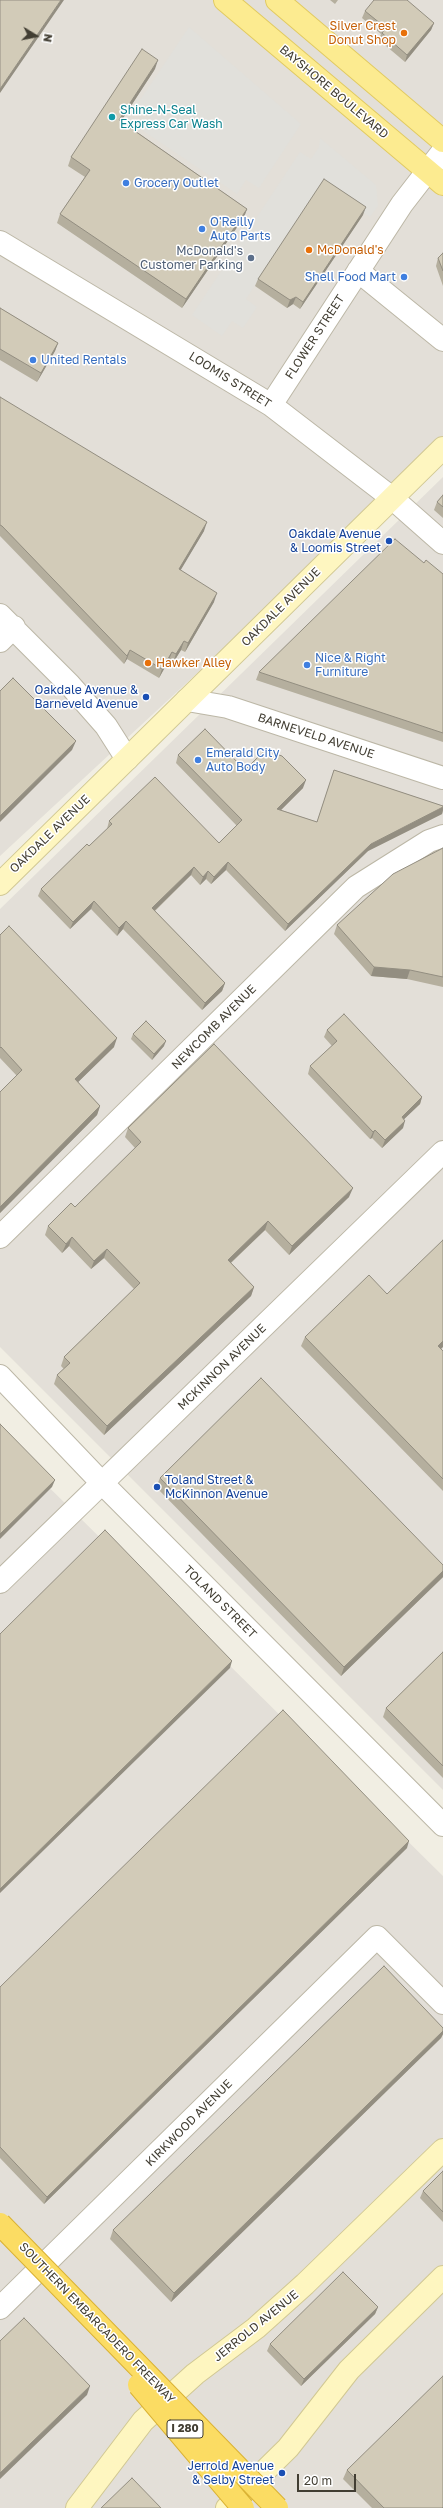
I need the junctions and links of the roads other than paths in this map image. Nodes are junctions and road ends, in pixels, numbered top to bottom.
1 (225, 0) edge
2 (277, 0) edge
3 (443, 141) edge
4 (443, 151) edge
5 (435, 178) edge
6 (0, 242) edge
7 (358, 271) junction
8 (443, 340) edge
9 (271, 405) junction
10 (443, 448) edge
11 (392, 498) junction
12 (443, 543) edge
13 (5, 628) edge
14 (187, 700) junction
15 (127, 760) junction
16 (443, 778) edge
17 (443, 836) edge
18 (0, 884) edge
19 (443, 1152) edge
20 (0, 1237) edge
21 (0, 1376) edge
22 (102, 1483) junction
23 (0, 1582) edge
24 (443, 1825) edge
25 (443, 2003) edge
26 (443, 2150) edge
27 (0, 2226) edge
28 (0, 2239) edge
29 (20, 2248) dead end
30 (443, 2277) edge
31 (62, 2290) dead end
32 (0, 2308) edge
33 (108, 2350) junction
34 (170, 2398) junction
35 (253, 2482) junction
36 (77, 2508) edge
37 (227, 2508) edge
38 (243, 2508) edge
39 (262, 2508) edge
40 (277, 2508) edge

1 - 5 main road, BAYSHORE BOULEVARD
2 - 3 main road
4 - 5 street, FLOWER STREET
5 - 7 street, FLOWER STREET
6 - 9 street, LOOMIS STREET
7 - 8 street
7 - 9 street, FLOWER STREET
9 - 11 street, LOOMIS STREET
10 - 11 street, OAKDALE AVENUE
11 - 12 street, LOOMIS STREET
11 - 14 street, OAKDALE AVENUE
13 - 15 street
14 - 15 street, OAKDALE AVENUE
14 - 16 street, BARNEVELD AVENUE
15 - 18 street, OAKDALE AVENUE
17 - 20 street, NEWCOMB AVENUE
19 - 22 street, MCKINNON AVENUE
21 - 22 street, TOLAND STREET
22 - 23 street, MCKINNON AVENUE
22 - 24 street, TOLAND STREET
25 - 32 street, KIRKWOOD AVENUE
26 - 34 street, JERROLD AVENUE
27 - 29 street
27 - 40 highway, SOUTHERN EMBARCADERO FREEWAY / I 280, bridge
28 - 33 highway, SOUTHERN EMBARCADERO FREEWAY / I 280
30 - 35 street
31 - 34 street
33 - 38 highway, bridge
33 - 39 highway, SOUTHERN EMBARCADERO FREEWAY / I 280, bridge
34 - 35 street
34 - 36 street, JERROLD AVENUE
35 - 37 street
35 - 40 street

